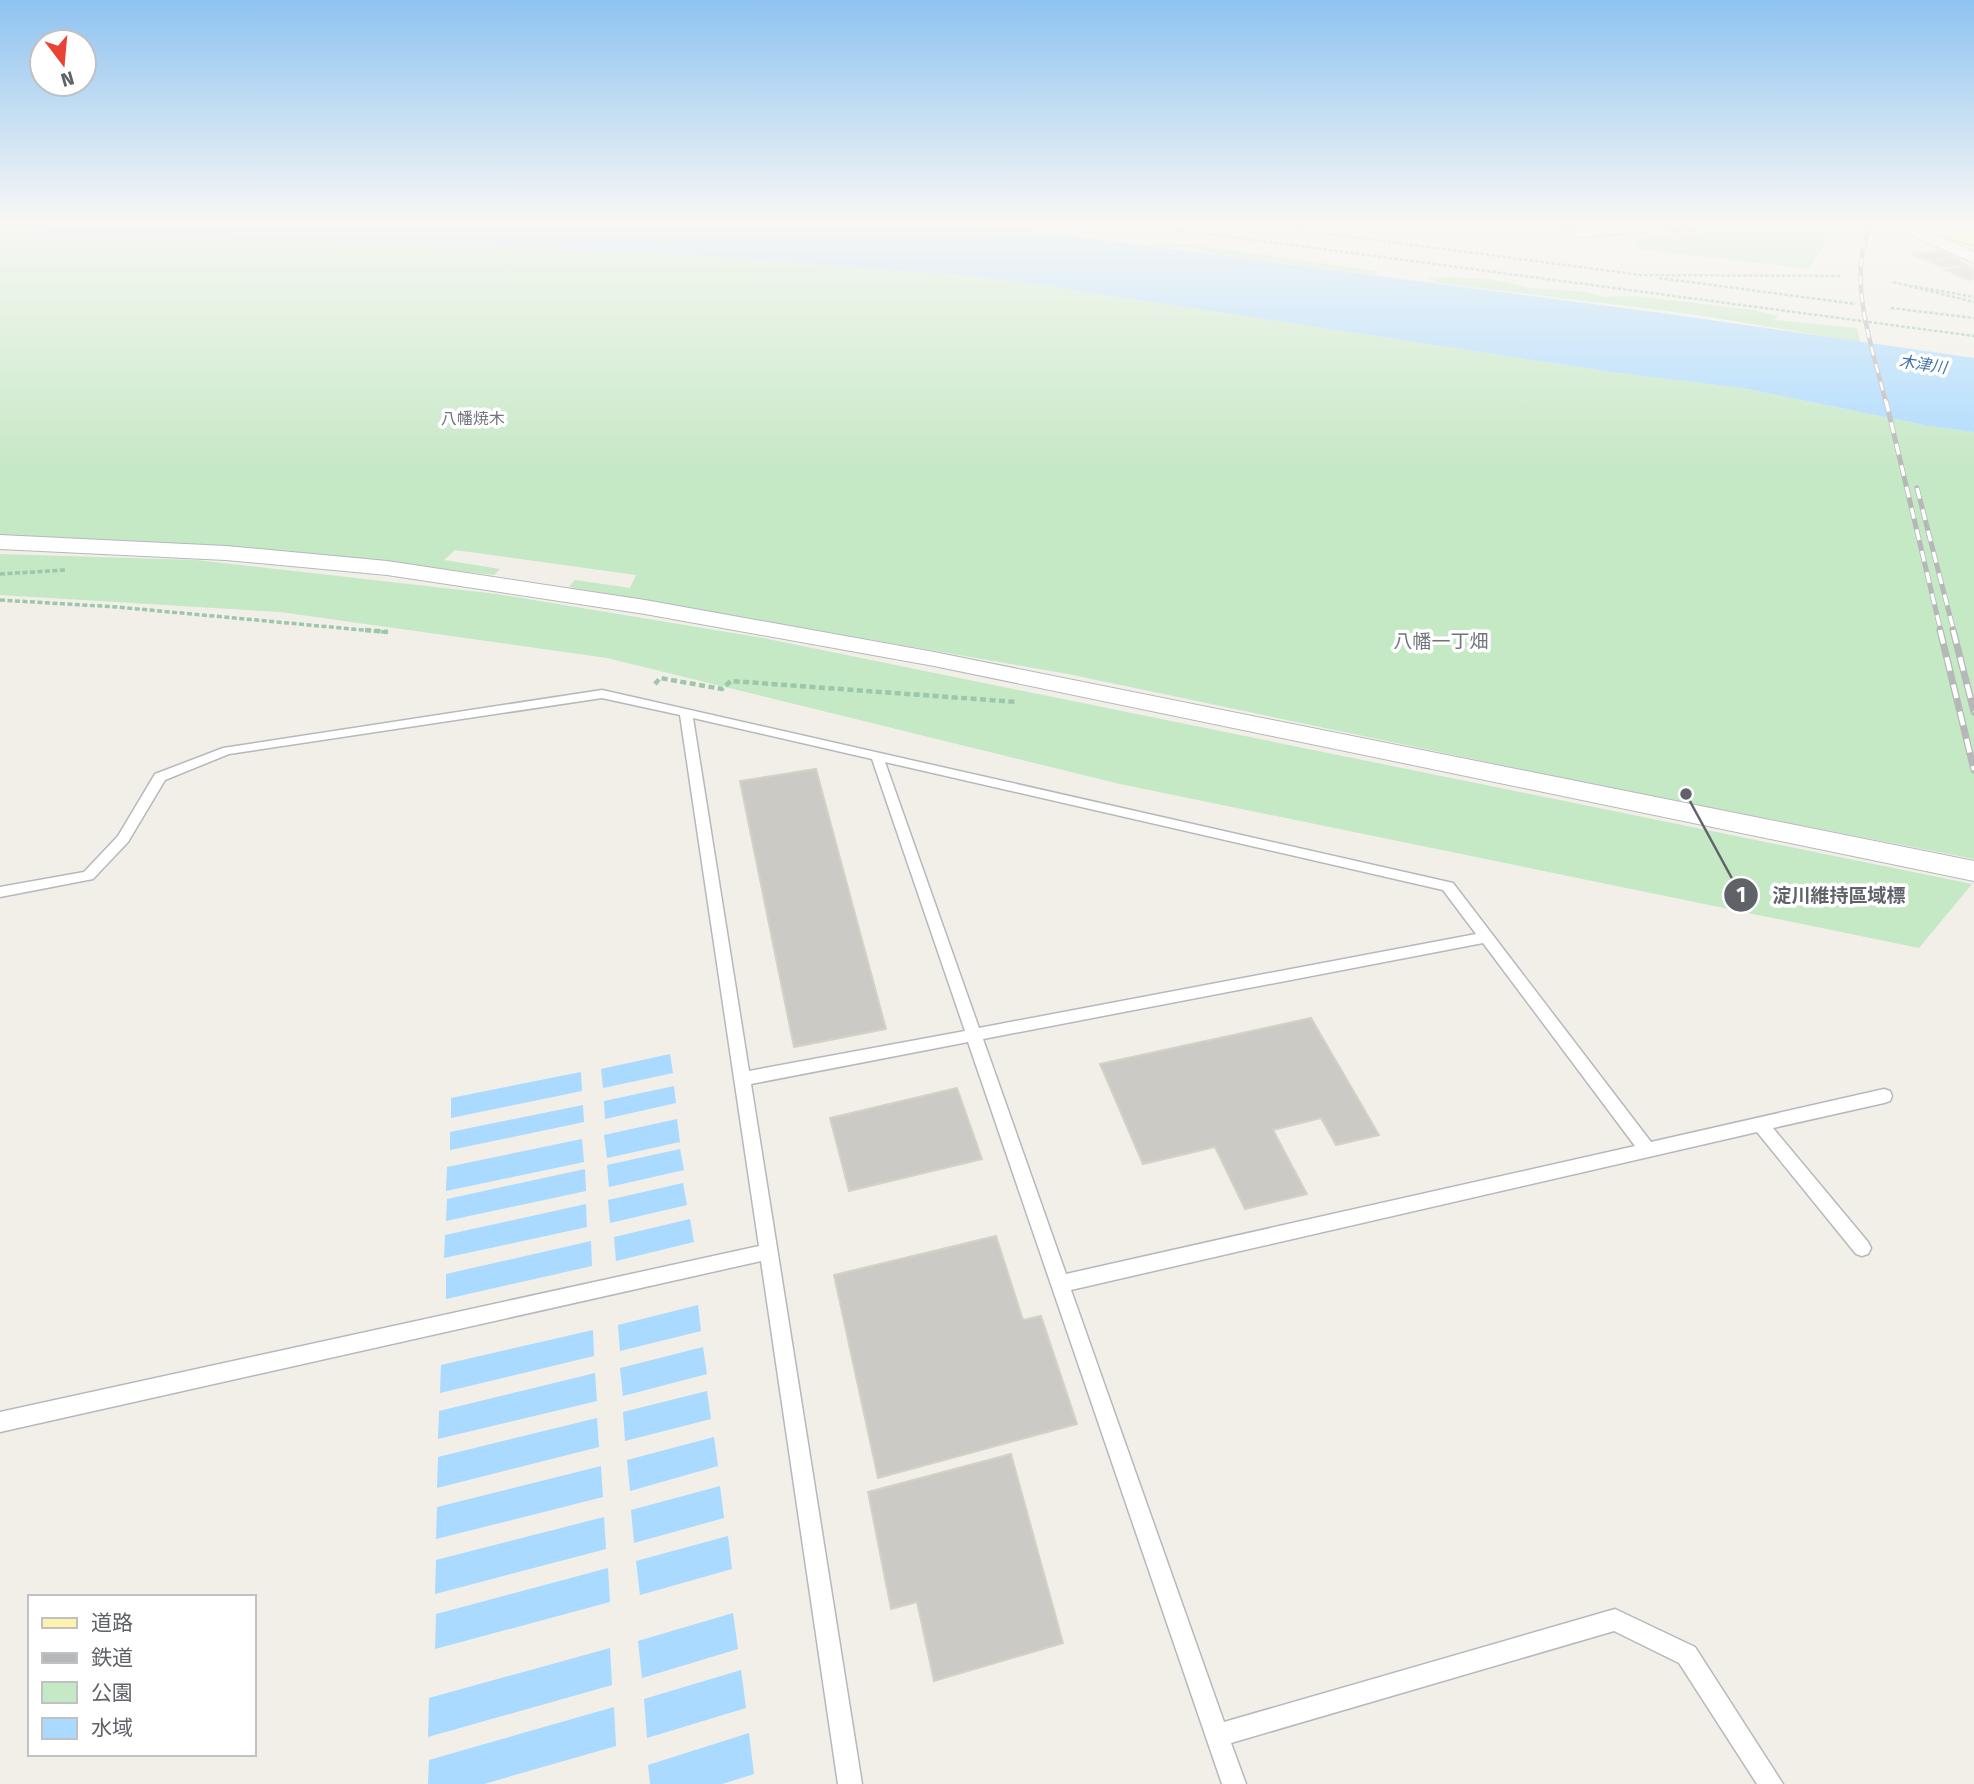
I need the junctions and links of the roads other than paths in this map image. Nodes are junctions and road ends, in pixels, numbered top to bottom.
1 (0, 542) edge
2 (686, 712) junction
3 (877, 756) junction
4 (1974, 871) edge
5 (0, 892) edge
6 (1486, 937) junction
7 (974, 1035) junction
8 (742, 1079) junction
9 (1884, 1096) dead end
10 (1761, 1125) junction
11 (1648, 1150) junction
12 (1862, 1248) dead end
13 (768, 1252) junction
14 (1060, 1284) junction
15 (0, 1422) edge
16 (1217, 1735) junction
17 (850, 1784) edge
18 (1234, 1784) edge
19 (1771, 1784) edge

1 - 4 street
2 - 3 lane
2 - 5 lane
2 - 8 lane
3 - 6 lane
3 - 7 lane
6 - 7 lane
6 - 11 lane
7 - 8 lane
7 - 14 lane
8 - 13 lane
9 - 10 lane
10 - 11 lane
10 - 12 lane
11 - 14 lane
13 - 15 lane
13 - 17 lane
14 - 16 lane
16 - 18 lane
16 - 19 lane

